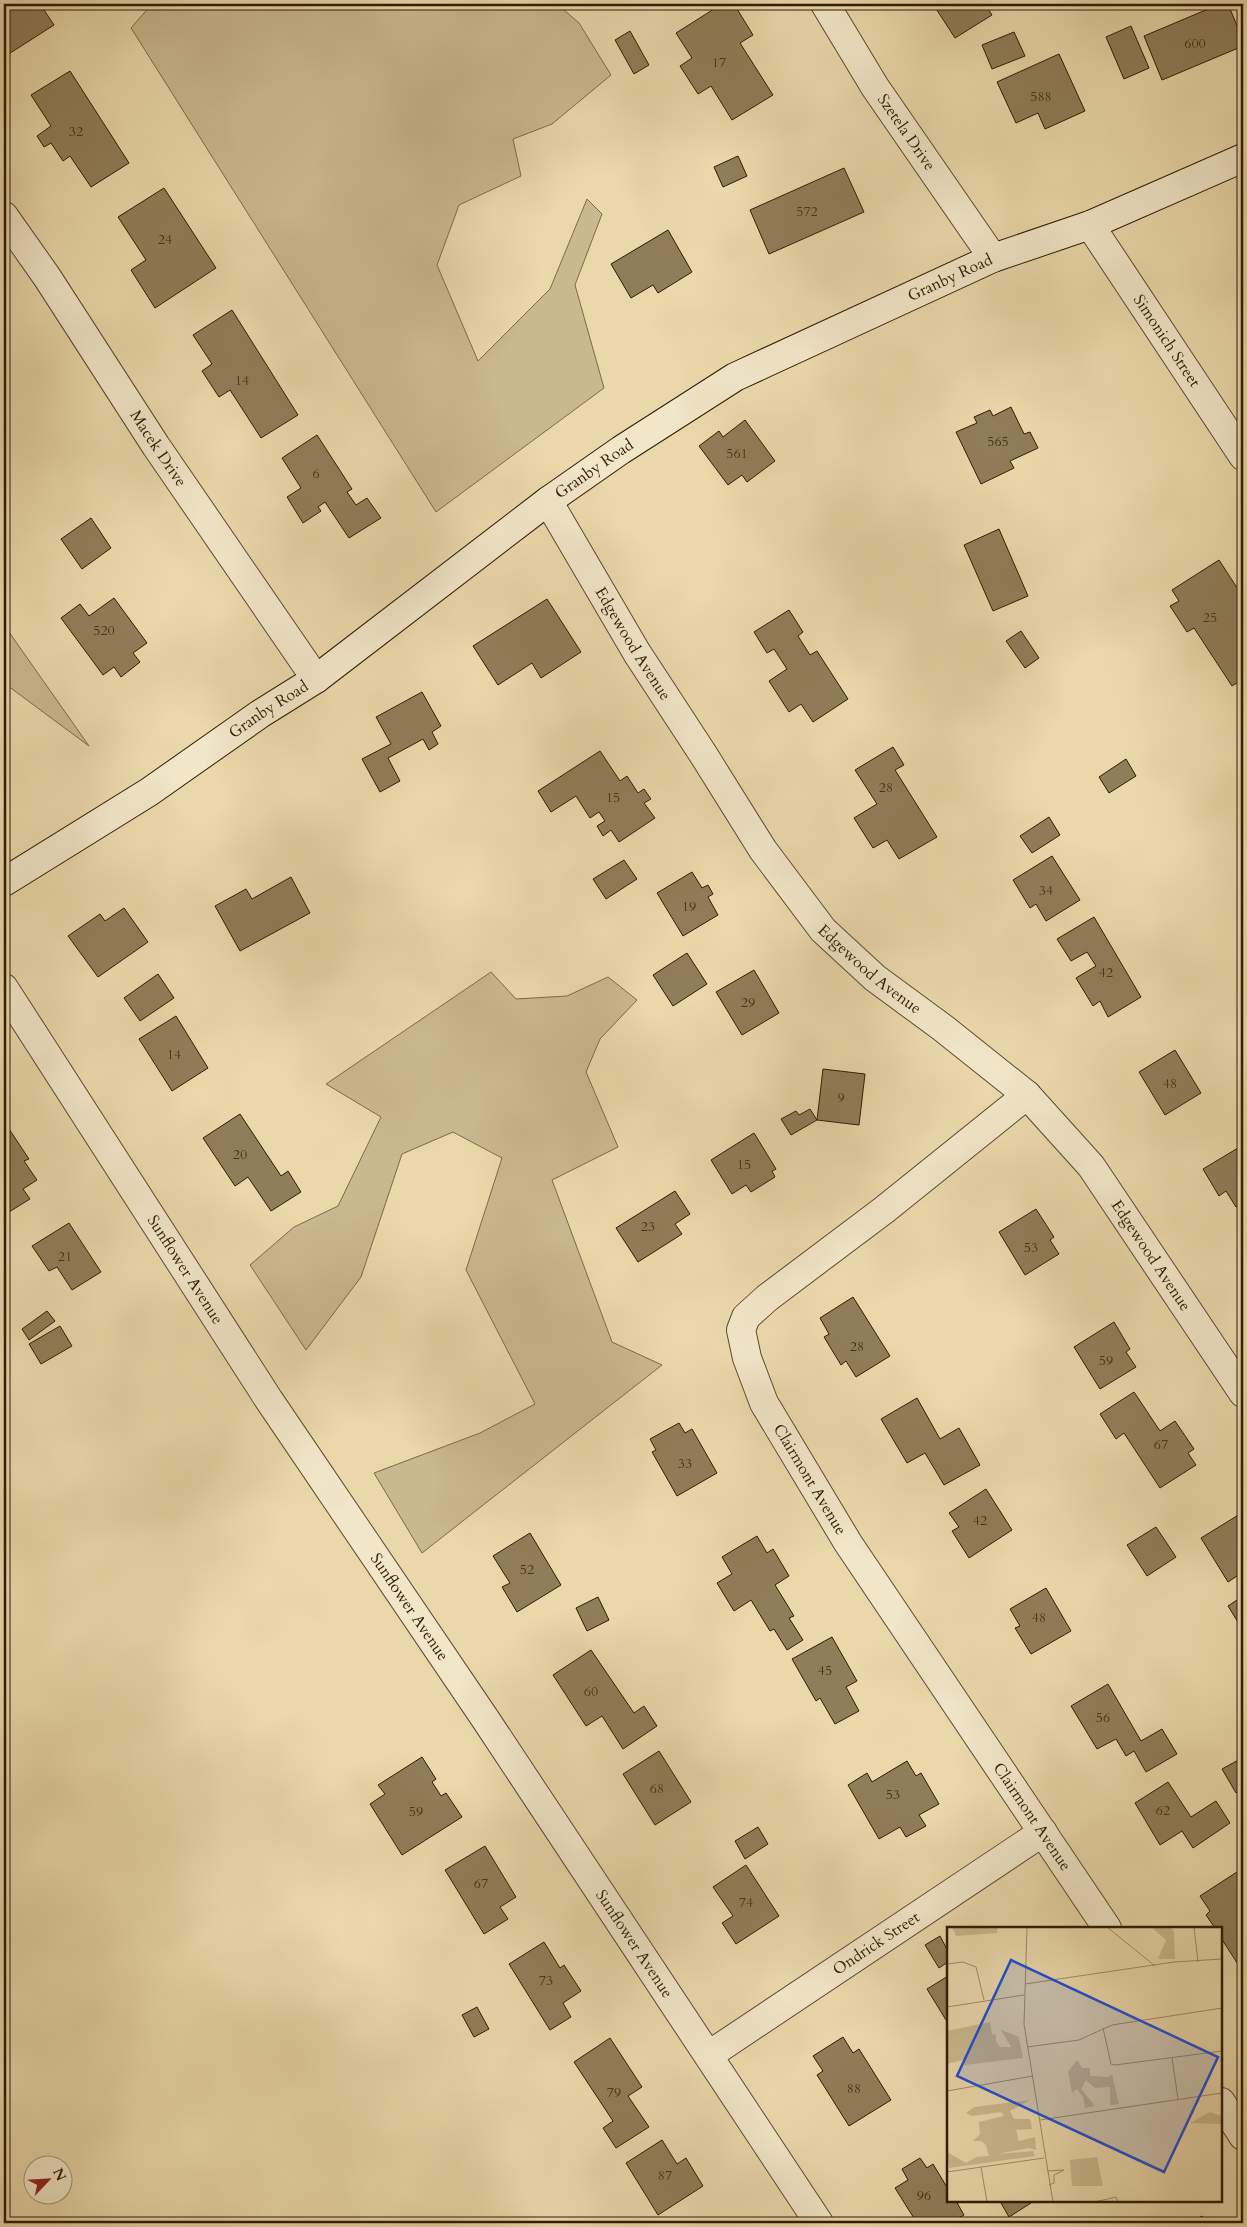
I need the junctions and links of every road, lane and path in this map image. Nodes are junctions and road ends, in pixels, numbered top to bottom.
1 (825, 4) edge
2 (1243, 158) edge
3 (4, 216) edge
4 (1090, 225) junction
5 (993, 258) junction
6 (1243, 456) edge
7 (548, 501) junction
8 (316, 679) junction
9 (4, 882) edge
10 (4, 988) edge
11 (1027, 1095) junction
12 (1243, 1393) edge
13 (1043, 1832) junction
14 (1106, 1927) edge
15 (709, 2055) junction
16 (1222, 2104) edge
17 (1243, 2136) edge
18 (819, 2223) edge

1 - 5 street, Szetela Drive
2 - 4 street, Granby Road
3 - 8 street, Macek Drive
4 - 5 street, Granby Road
4 - 6 street, Simonich Street
5 - 7 street, Granby Road
7 - 8 street, Granby Road
7 - 11 street, Edgewood Avenue
8 - 9 street, Granby Road
10 - 15 street, Sunflower Avenue
11 - 12 street, Edgewood Avenue
11 - 13 street, Clairmont Avenue
13 - 14 street, Clairmont Avenue
13 - 15 street, Ondrick Street
15 - 18 street, Sunflower Avenue
16 - 17 street

